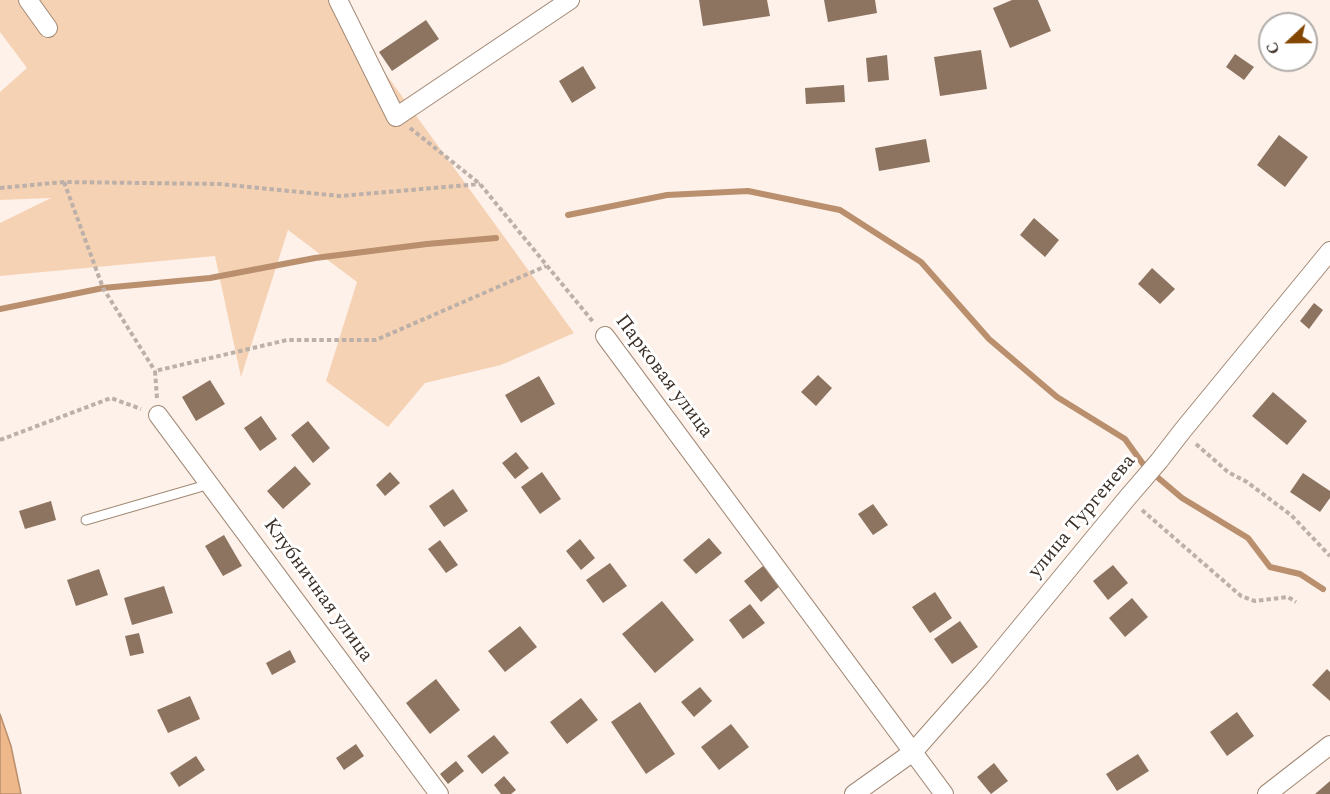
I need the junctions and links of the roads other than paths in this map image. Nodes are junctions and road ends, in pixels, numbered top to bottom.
1 (28, 0) edge
2 (338, 0) edge
3 (570, 0) edge
4 (48, 28) dead end
5 (1330, 250) edge
6 (604, 336) road end
7 (158, 415) road end
8 (210, 484) junction
9 (86, 520) dead end
10 (1330, 745) edge
11 (913, 752) junction
12 (439, 794) edge
13 (854, 794) edge
14 (944, 794) edge
15 (1267, 794) edge

1 - 4 street
2 - 3 street
5 - 11 street, улица Тургенева
6 - 11 street, Парковая улица
7 - 8 street, Клубничная улица
8 - 9 lane
8 - 12 street, Клубничная улица
10 - 15 street
11 - 13 street, улица Тургенева
11 - 14 street, Парковая улица

